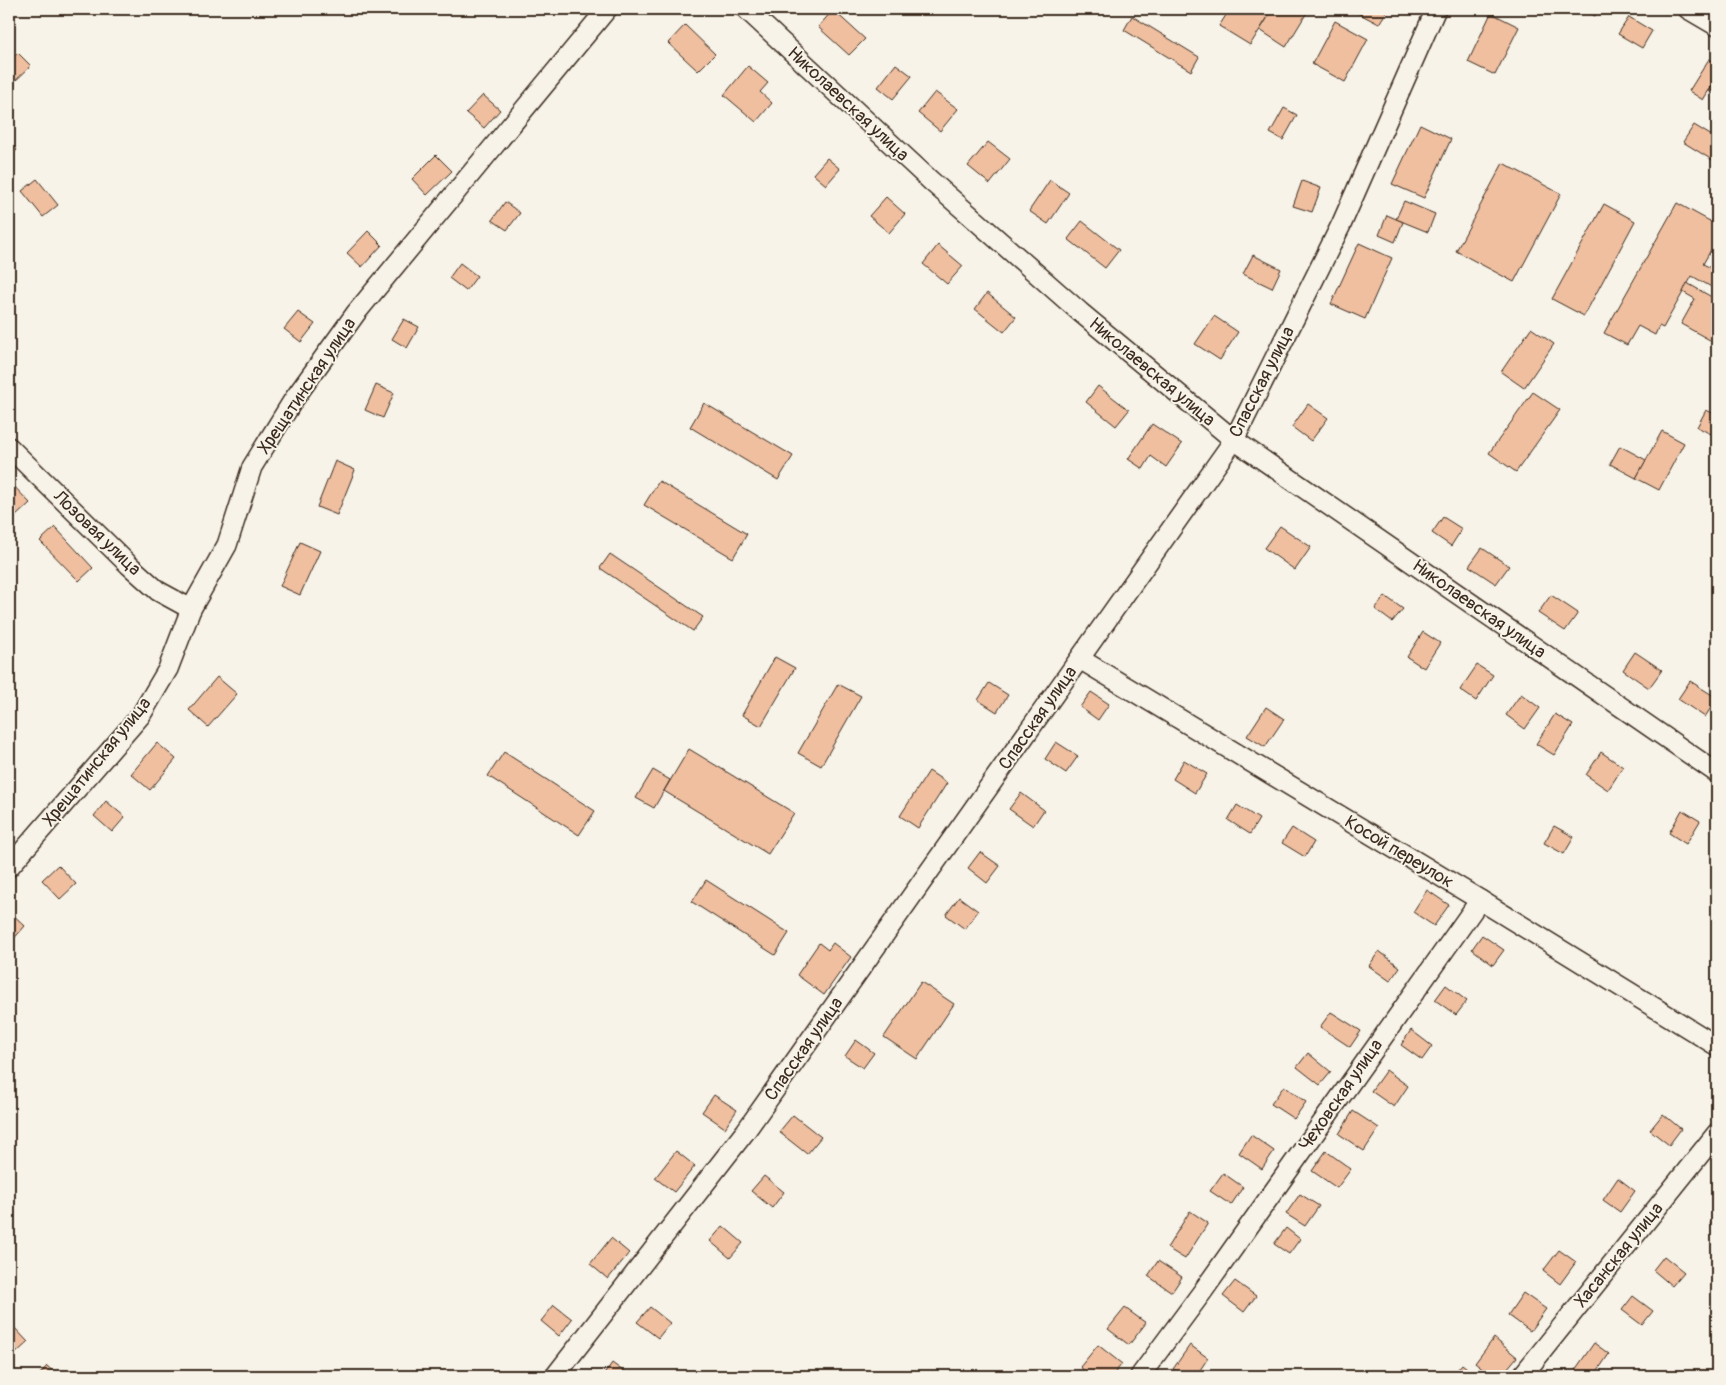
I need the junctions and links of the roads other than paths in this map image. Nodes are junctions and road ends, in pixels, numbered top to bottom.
1 (607, 9) edge
2 (746, 9) edge
3 (1436, 9) edge
4 (1688, 9) edge
5 (1717, 26) edge
6 (1234, 440) junction
7 (9, 447) edge
8 (192, 609) junction
9 (1080, 659) junction
10 (1717, 773) edge
11 (9, 867) edge
12 (1480, 900) junction
13 (1717, 1046) edge
14 (1717, 1133) edge
15 (555, 1376) edge
16 (1140, 1376) edge
17 (1522, 1376) edge

1 - 8 street, Хрещатинская улица
2 - 6 street, Николаевская улица
3 - 6 street, Спасская улица
4 - 5 street
6 - 9 street, Спасская улица
6 - 10 street, Николаевская улица
7 - 8 street, Лозовая улица
8 - 11 street, Хрещатинская улица
9 - 12 street, Косой переулок
9 - 15 street, Спасская улица
12 - 13 street, Косой переулок
12 - 16 street, Чеховская улица
14 - 17 street, Хасанская улица

